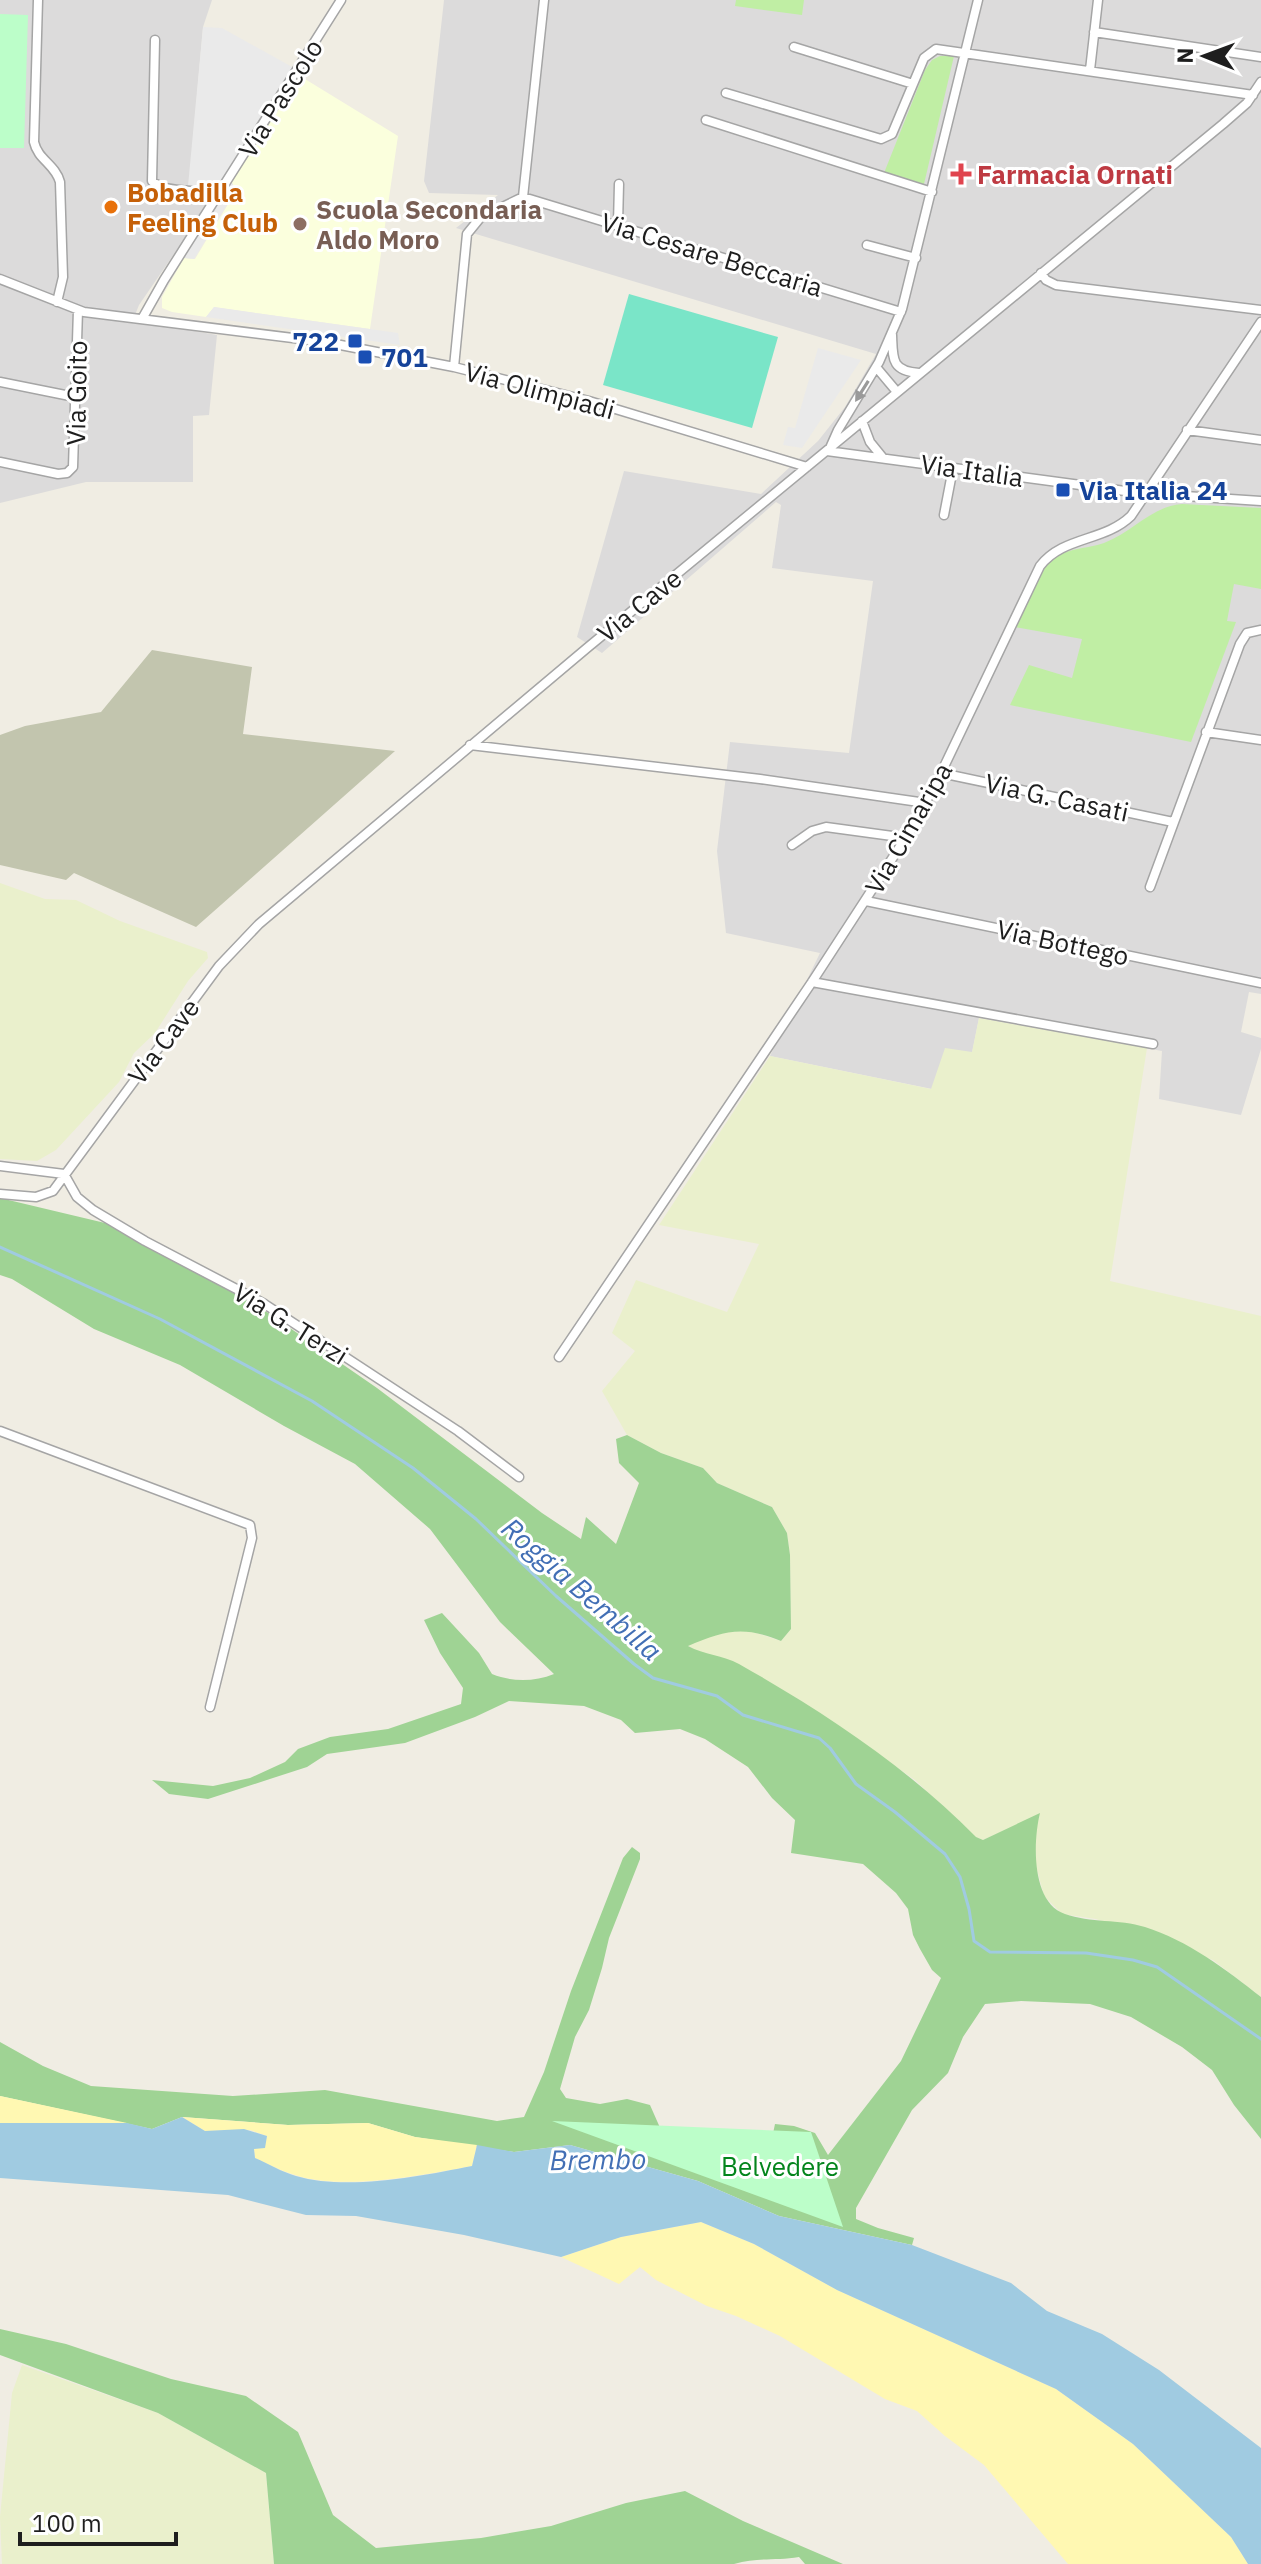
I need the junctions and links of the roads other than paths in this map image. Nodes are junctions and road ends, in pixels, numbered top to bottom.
1 (38, 0) edge
2 (341, 0) edge
3 (544, 0) edge
4 (978, 0) edge
5 (1098, 0) edge
6 (1094, 32) junction
7 (155, 40) dead end
8 (794, 47) dead end
9 (966, 52) junction
10 (1261, 57) edge
11 (1090, 70) junction
12 (1261, 82) edge
13 (913, 84) junction
14 (726, 93) dead end
15 (1253, 95) junction
16 (706, 120) dead end
17 (619, 184) dead end
18 (932, 192) junction
19 (219, 197) junction
20 (523, 197) junction
21 (618, 224) junction
22 (867, 245) dead end
23 (916, 258) junction
24 (1041, 273) junction
25 (0, 279) edge
26 (57, 302) junction
27 (78, 310) junction
28 (1261, 310) edge
29 (901, 312) junction
30 (142, 319) junction
31 (1261, 322) edge
32 (892, 334) junction
33 (454, 367) junction
34 (876, 367) junction
35 (919, 373) junction
36 (0, 382) edge
37 (897, 392) junction
38 (75, 397) junction
39 (862, 421) junction
40 (1187, 430) junction
41 (1261, 440) edge
42 (828, 450) junction
43 (884, 459) junction
44 (0, 462) edge
45 (807, 467) junction
46 (953, 468) junction
47 (1147, 493) junction
48 (1261, 501) edge
49 (944, 515) dead end
50 (1261, 630) edge
51 (1206, 732) junction
52 (1261, 740) edge
53 (470, 745) junction
54 (941, 773) junction
55 (926, 803) junction
56 (1173, 822) junction
57 (907, 838) junction
58 (792, 845) dead end
59 (1150, 887) dead end
60 (866, 901) junction
61 (812, 982) junction
62 (1261, 983) edge
63 (1153, 1044) dead end
64 (0, 1166) edge
65 (64, 1174) junction
66 (0, 1194) edge
67 (559, 1357) dead end
68 (0, 1431) edge
69 (519, 1477) dead end
70 (210, 1707) dead end

1 - 26 street
2 - 19 street, Via Pascolo
3 - 20 street
4 - 9 street
5 - 6 street
6 - 10 street
6 - 11 street
7 - 19 street
8 - 13 street
9 - 11 street
9 - 13 street
9 - 18 street
11 - 15 street
12 - 15 street, Via Cave
13 - 14 street
15 - 24 street, Via Cave
16 - 18 street
17 - 21 street
18 - 23 street
19 - 30 street, Via Pascolo
20 - 21 street, Via Cesare Beccaria
20 - 33 street
21 - 29 street, Via Cesare Beccaria
22 - 23 street
23 - 29 street
24 - 28 street
24 - 35 street, Via Cave
25 - 26 street, Via Olimpiadi
26 - 27 street, Via Olimpiadi
27 - 30 street, Via Olimpiadi
27 - 38 street, Via Goito
29 - 32 street
30 - 33 street, Via Olimpiadi
31 - 40 street, Via Cimaripa
32 - 34 street
32 - 35 street
33 - 45 street, Via Olimpiadi
34 - 37 street
34 -> 42 street
35 - 37 street, Via Cave
36 - 38 street
37 - 39 street, Via Cave
38 - 44 street, Via Goito
39 - 42 street, Via Cave
39 - 43 street
40 - 41 street
40 - 47 street, Via Cimaripa
42 - 43 street, Via Italia
42 - 45 street, Via Cave
43 - 46 street, Via Italia
45 - 53 street, Via Cave
46 - 47 street, Via Italia
46 - 49 street
47 - 48 street, Via Italia
47 - 54 street, Via Cimaripa
50 - 51 street
51 - 52 street
51 - 56 street
53 - 55 street
53 - 65 street, Via Cave
54 - 55 street, Via Cimaripa
54 - 56 street, Via G. Casati
55 - 57 street, Via Cimaripa
56 - 59 street
57 - 58 street
57 - 60 street, Via Cimaripa
60 - 61 street, Via Cimaripa
60 - 62 street, Via Bottego
61 - 63 street
61 - 67 street, Via Cimaripa
64 - 65 street
65 - 66 street, Via Cave
65 - 69 street, Via G. Terzi
68 - 70 street

